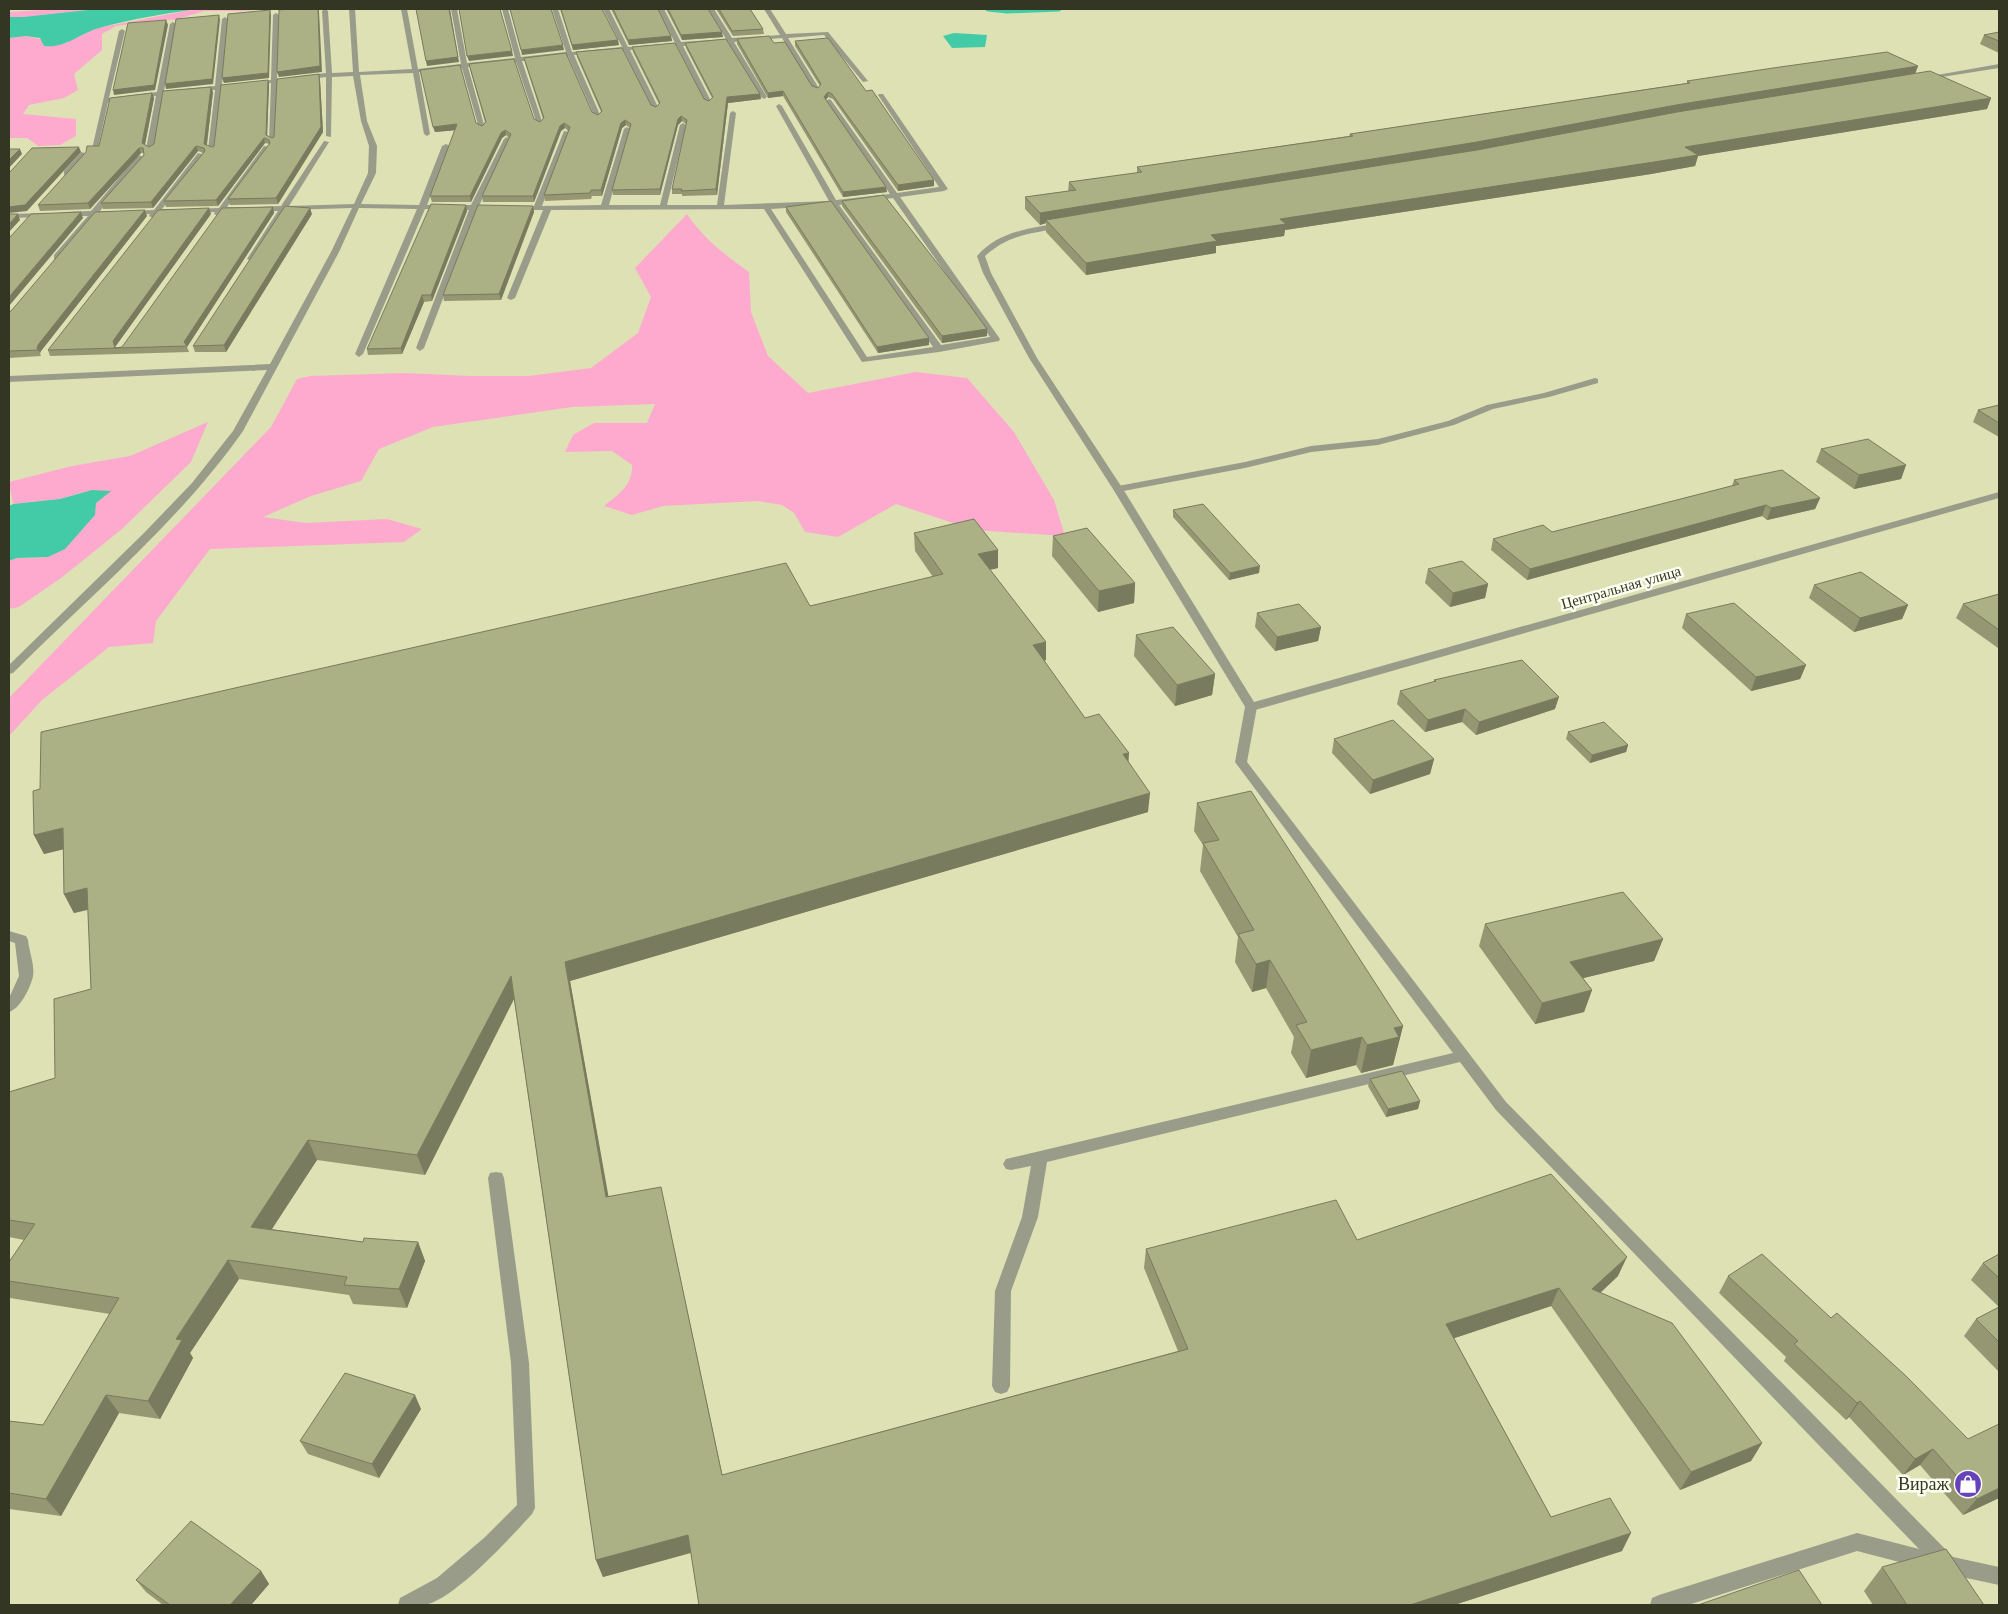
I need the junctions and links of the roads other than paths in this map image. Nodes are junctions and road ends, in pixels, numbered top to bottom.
1 (352, 9) edge
2 (404, 9) edge
3 (454, 9) edge
4 (505, 9) edge
5 (555, 9) edge
6 (606, 9) edge
7 (661, 9) edge
8 (711, 9) edge
9 (767, 9) edge
10 (325, 10) dead end
11 (276, 15) dead end
12 (225, 19) dead end
13 (173, 24) edge
14 (122, 31) dead end
15 (783, 36) junction
16 (729, 41) junction
17 (678, 45) junction
18 (625, 49) junction
19 (570, 54) junction
20 (518, 59) junction
21 (464, 65) junction
22 (1999, 66) edge
23 (414, 70) junction
24 (356, 74) junction
25 (329, 75) junction
26 (1913, 80) edge
27 (275, 81) junction
28 (865, 81) dead end
29 (218, 88) junction
30 (817, 90) edge
31 (159, 94) junction
32 (881, 95) dead end
33 (764, 98) edge
34 (105, 100) junction
35 (829, 101) edge
36 (710, 103) edge
37 (779, 106) dead end
38 (656, 110) edge
39 (733, 113) dead end
40 (598, 117) edge
41 (540, 124) edge
42 (683, 126) edge
43 (482, 128) edge
44 (627, 129) edge
45 (566, 132) edge
46 (427, 134) dead end
47 (507, 139) edge
48 (446, 146) dead end
49 (94, 148) edge
50 (150, 149) edge
51 (212, 150) edge
52 (84, 154) edge
53 (200, 155) edge
54 (141, 157) edge
55 (60, 181) edge
56 (896, 196) junction
57 (834, 202) junction
58 (357, 206) junction
59 (422, 207) junction
60 (766, 207) junction
61 (283, 208) junction
62 (474, 208) junction
63 (537, 208) junction
64 (548, 208) junction
65 (604, 208) junction
66 (663, 208) junction
67 (720, 208) junction
68 (36, 209) edge
69 (221, 210) junction
70 (156, 212) junction
71 (93, 214) junction
72 (30, 215) junction
73 (9, 216) edge
74 (215, 218) edge
75 (1068, 224) edge
76 (19, 227) edge
77 (145, 227) edge
78 (51, 264) edge
79 (246, 266) edge
80 (511, 298) dead end
81 (420, 348) dead end
82 (939, 349) junction
83 (358, 354) dead end
84 (271, 367) junction
85 (9, 379) edge
86 (1595, 381) dead end
87 (1118, 490) junction
88 (1999, 495) edge
89 (9, 671) edge
90 (1251, 707) junction
91 (9, 936) edge
92 (9, 1007) edge
93 (1463, 1056) junction
94 (1040, 1157) junction
95 (1011, 1164) dead end
96 (496, 1178) dead end
97 (1001, 1386) dead end
98 (1948, 1565) junction
99 (1999, 1576) edge
100 (407, 1605) edge
101 (1659, 1605) edge

1 - 24 street
2 - 23 street
3 - 21 street
4 - 20 street
5 - 19 street
6 - 18 street
7 - 17 street
8 - 16 street
9 - 15 street
10 - 25 street
11 - 27 street
12 - 29 street
13 - 31 street
14 - 34 street
15 - 16 street
15 - 28 street
15 - 30 street
16 - 17 street
16 - 33 street
17 - 18 street
17 - 36 street
18 - 19 street
18 - 38 street
19 - 20 street
19 - 40 street
20 - 21 street
20 - 41 street
21 - 23 street
21 - 43 street
22 - 26 street
23 - 24 street
23 - 46 street
24 - 25 street
24 - 58 street
25 - 27 street
25 - 61 street
27 - 29 street
27 - 69 street
29 - 31 street
29 - 51 street
31 - 34 street
31 - 50 street
32 - 56 street
34 - 49 street
35 - 56 street
37 - 57 street
39 - 67 street
42 - 66 street
44 - 65 street
45 - 63 street
47 - 62 street
48 - 59 street
52 - 55 street
53 - 70 street
54 - 71 street
56 - 57 street
56 - 82 street
57 - 60 street
57 - 82 street
58 - 59 street
58 - 61 street
58 - 84 street
59 - 62 street
59 - 83 street
60 - 67 street
60 - 82 street
61 - 69 street
61 - 79 street
62 - 63 street
62 - 81 street
63 - 64 street
64 - 65 street
64 - 80 street
65 - 66 street
66 - 67 street
68 - 72 street
69 - 70 street
69 - 74 street
70 - 71 street
70 - 77 street
71 - 72 street
71 - 78 street
72 - 73 street
72 - 76 street
75 - 87 street
84 - 85 street
84 - 89 street
86 - 87 street
87 - 90 street
88 - 90 street, Центральная улица
90 - 93 street
91 - 92 street
93 - 94 street
93 - 98 street
94 - 95 street
94 - 97 street
96 - 100 street
98 - 99 street
98 - 101 street

